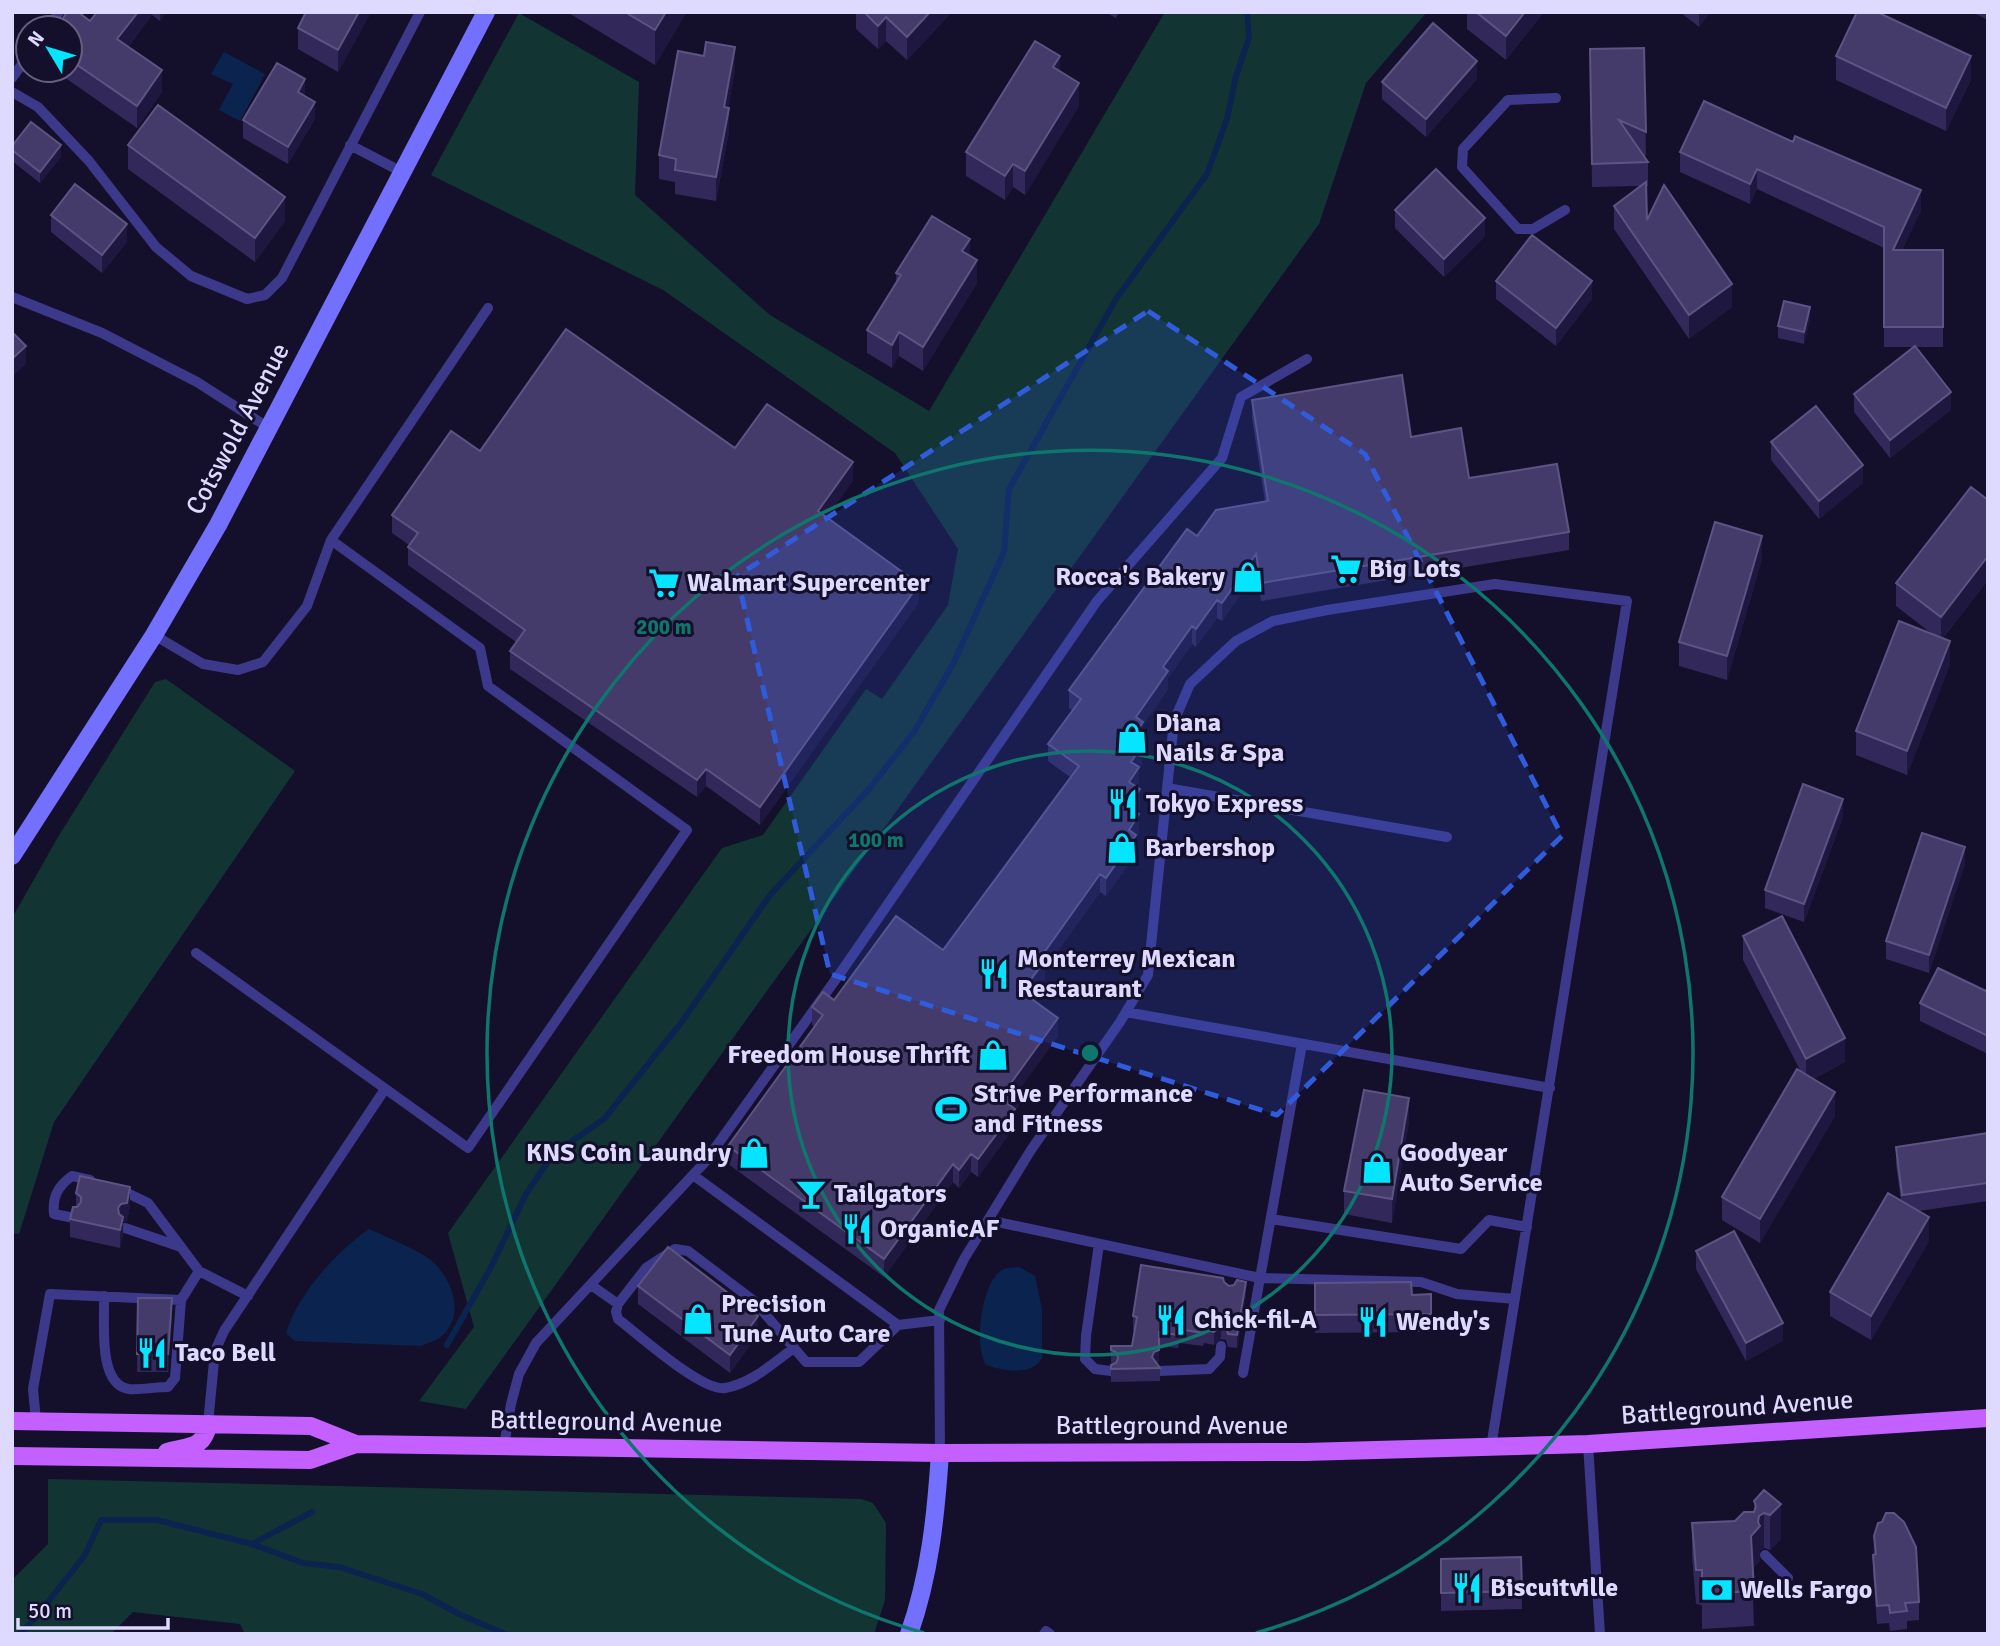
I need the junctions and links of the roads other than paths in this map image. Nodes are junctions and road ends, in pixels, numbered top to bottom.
1 (420, 12) edge
2 (486, 12) edge
3 (12, 92) edge
4 (1556, 97) dead end
5 (350, 145) junction
6 (402, 172) junction
7 (1566, 210) dead end
8 (12, 297) edge
9 (488, 308) dead end
10 (1307, 359) dead end
11 (269, 428) junction
12 (331, 540) junction
13 (154, 635) junction
14 (1167, 788) junction
15 (1447, 837) dead end
16 (12, 856) edge
17 (196, 953) dead end
18 (1126, 1012) junction
19 (1303, 1044) junction
20 (1550, 1088) junction
21 (385, 1089) junction
22 (694, 1175) junction
23 (97, 1182) edge
24 (110, 1184) edge
25 (74, 1218) edge
26 (1271, 1219) junction
27 (988, 1220) junction
28 (1527, 1227) junction
29 (125, 1228) edge
30 (1099, 1244) junction
31 (181, 1247) junction
32 (199, 1271) junction
33 (1260, 1278) junction
34 (591, 1285) junction
35 (104, 1296) junction
36 (248, 1296) junction
37 (1515, 1299) junction
38 (181, 1300) junction
39 (618, 1304) junction
40 (940, 1320) junction
41 (898, 1325) junction
42 (1221, 1346) dead end
43 (794, 1348) junction
44 (1111, 1371) edge
45 (1159, 1371) edge
46 (1243, 1373) dead end
47 (1988, 1418) edge
48 (12, 1421) edge
49 (36, 1421) junction
50 (208, 1424) junction
51 (356, 1444) junction
52 (1588, 1444) junction
53 (503, 1446) junction
54 (1491, 1447) junction
55 (940, 1453) junction
56 (12, 1456) edge
57 (147, 1458) junction
58 (1765, 1555) dead end
59 (1788, 1578) dead end
60 (909, 1634) edge
61 (1600, 1634) edge

1 - 5 lane
2 - 6 street, Cotswold Avenue
3 - 5 lane
4 - 7 lane
5 - 6 lane
6 - 11 street, Cotswold Avenue
8 - 11 lane
9 - 12 lane
10 - 22 lane
11 - 13 street, Cotswold Avenue
12 - 13 lane
12 - 21 lane
13 - 16 street, Cotswold Avenue
14 - 15 lane
14 - 18 lane
14 - 20 lane
17 - 21 lane
18 - 19 lane
18 - 27 lane
19 - 20 lane
19 - 26 lane
20 - 28 lane
21 - 36 lane
22 - 34 lane
22 - 41 lane
23 - 25 lane
24 - 31 lane
26 - 28 lane
26 - 33 lane
27 - 30 lane
27 - 40 lane
28 - 37 lane
29 - 31 lane
30 - 33 lane
30 - 44 lane
31 - 32 lane
32 - 36 lane
32 - 38 lane
33 - 37 lane
33 - 46 lane
34 - 39 lane
34 - 53 lane
35 - 38 lane
35 - 38 lane
35 - 49 lane
36 - 50 lane
37 - 54 lane
39 - 43 lane
39 - 43 lane
40 - 41 lane
40 - 55 lane
41 - 43 lane
42 - 45 lane
47 - 52 main road, Battleground Avenue
48 - 49 main road, Battleground Avenue
49 - 50 main road, Battleground Avenue
50 - 51 main road, Battleground Avenue
50 - 57 main road
51 - 53 main road, Battleground Avenue
51 - 57 main road, Battleground Avenue
52 - 54 main road, Battleground Avenue
52 - 61 lane
53 - 55 main road, Battleground Avenue
54 - 55 main road, Battleground Avenue
55 - 60 street
56 - 57 main road, Battleground Avenue
58 - 59 lane

